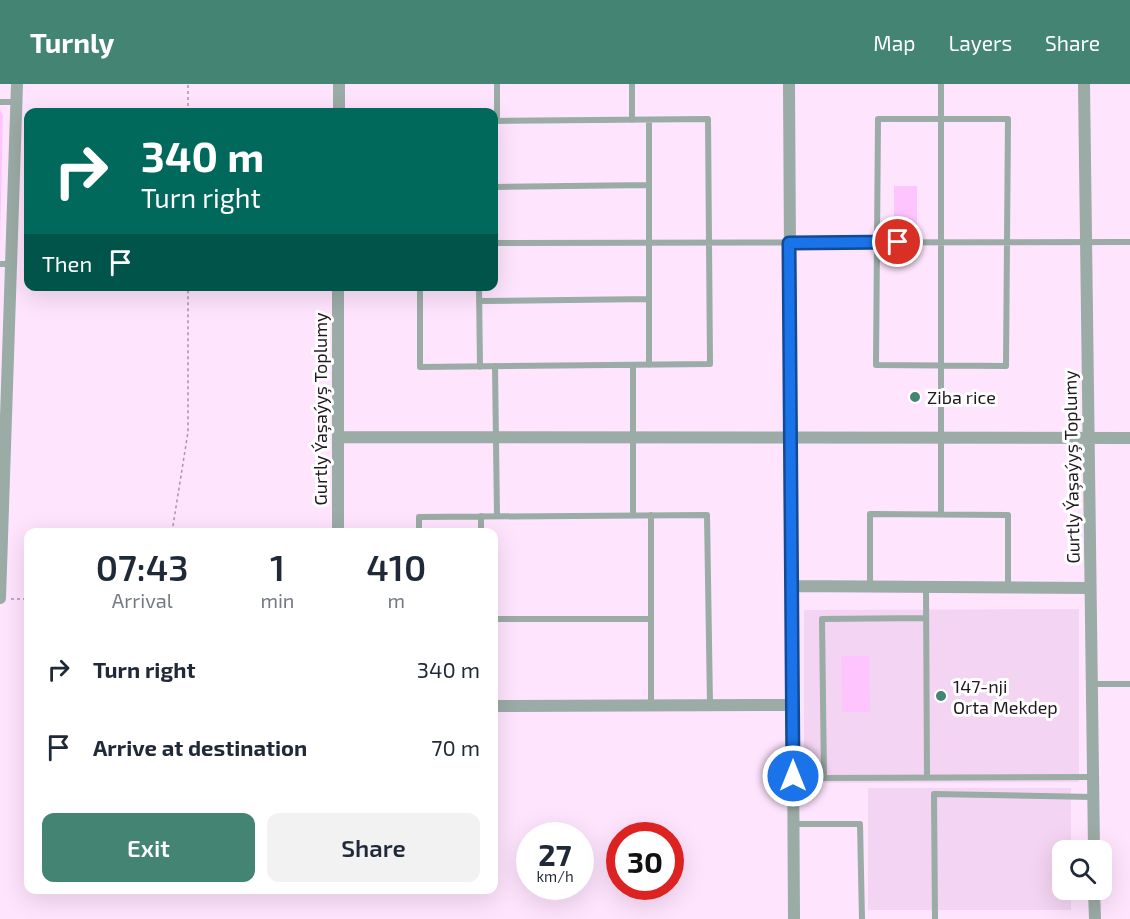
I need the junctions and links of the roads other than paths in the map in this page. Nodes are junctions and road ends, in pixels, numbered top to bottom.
1 (17, 84) edge
2 (339, 84) edge
3 (496, 84) edge
4 (632, 84) edge
5 (789, 84) edge
6 (941, 84) edge
7 (1084, 84) edge
8 (0, 102) edge
9 (17, 102) junction
10 (339, 108) edge
11 (495, 108) edge
12 (941, 119) junction
13 (632, 120) junction
14 (649, 120) junction
15 (498, 121) edge
16 (649, 185) junction
17 (498, 187) edge
18 (877, 242) junction
19 (941, 242) junction
20 (1007, 242) junction
21 (1086, 242) junction
22 (1130, 242) edge
23 (498, 243) edge
24 (649, 243) junction
25 (709, 243) junction
26 (789, 243) junction
27 (5, 264) edge
28 (338, 291) edge
29 (420, 291) edge
30 (479, 291) edge
31 (649, 299) junction
32 (479, 300) junction
33 (633, 365) junction
34 (649, 365) junction
35 (495, 366) junction
36 (940, 366) junction
37 (480, 367) junction
38 (2, 423) edge
39 (338, 437) junction
40 (496, 437) junction
41 (632, 437) junction
42 (791, 437) junction
43 (940, 438) junction
44 (1088, 438) junction
45 (1130, 438) edge
46 (941, 514) junction
47 (633, 515) junction
48 (651, 515) junction
49 (481, 516) junction
50 (497, 516) junction
51 (338, 528) edge
52 (419, 528) edge
53 (481, 528) edge
54 (792, 586) junction
55 (870, 586) junction
56 (926, 587) junction
57 (1008, 587) junction
58 (1090, 588) junction
59 (0, 589) edge
60 (5, 598) edge
61 (926, 618) junction
62 (498, 619) edge
63 (651, 619) junction
64 (1092, 684) junction
65 (1130, 684) edge
66 (651, 705) junction
67 (710, 705) junction
68 (792, 705) junction
69 (498, 706) edge
70 (927, 777) junction
71 (1093, 777) junction
72 (1093, 797) junction
73 (793, 824) junction
74 (1094, 840) edge
75 (1094, 900) edge
76 (794, 919) edge
77 (862, 919) edge
78 (935, 919) edge
79 (1095, 919) edge

1 - 9 street
2 - 10 street
3 - 11 lane
4 - 13 lane
5 - 26 street
6 - 12 lane
7 - 21 street, Gurtly Ýaşaýyş Toplumy
8 - 9 lane
9 - 27 street
12 - 18 lane
12 - 19 lane
12 - 20 lane
13 - 14 lane
13 - 15 lane
14 - 16 lane
14 - 25 lane
16 - 17 lane
16 - 24 lane
18 - 19 lane
18 - 26 lane
18 - 36 lane
19 - 20 lane
19 - 36 lane
20 - 21 lane
20 - 36 lane
21 - 22 lane
21 - 44 street, Gurtly Ýaşaýyş Toplumy
23 - 24 lane
24 - 25 lane
24 - 31 lane
25 - 26 lane
25 - 34 lane
26 - 42 street
27 - 38 street
28 - 39 street, Gurtly Ýaşaýyş Toplumy
29 - 37 lane
30 - 32 lane
31 - 32 lane
31 - 34 lane
32 - 37 lane
33 - 34 lane
33 - 35 lane
33 - 41 lane
35 - 37 lane
35 - 40 lane
36 - 43 lane
38 - 59 street
39 - 40 street
39 - 51 street, Gurtly Ýaşaýyş Toplumy
40 - 41 street
40 - 50 lane
41 - 42 street
41 - 47 lane
42 - 43 street
42 - 54 street
43 - 44 street
43 - 46 lane
44 - 45 street
44 - 58 street, Gurtly Ýaşaýyş Toplumy
46 - 55 lane
46 - 57 lane
47 - 48 lane
47 - 50 lane
48 - 63 lane
48 - 67 lane
49 - 50 lane
49 - 52 lane
49 - 53 lane
54 - 55 street
54 - 68 street
55 - 56 street
56 - 57 street
56 - 61 lane
57 - 58 street
58 - 64 street, Gurtly Ýaşaýyş Toplumy
59 - 60 street
61 - 70 lane
61 - 70 lane
62 - 63 lane
63 - 66 lane
64 - 65 lane
64 - 71 street, Gurtly Ýaşaýyş Toplumy
66 - 67 street
66 - 69 street
67 - 68 street
68 - 73 street
70 - 71 lane
71 - 72 street, Gurtly Ýaşaýyş Toplumy
72 - 74 street, Gurtly Ýaşaýyş Toplumy
72 - 78 lane
73 - 76 street
73 - 77 lane
75 - 79 street

